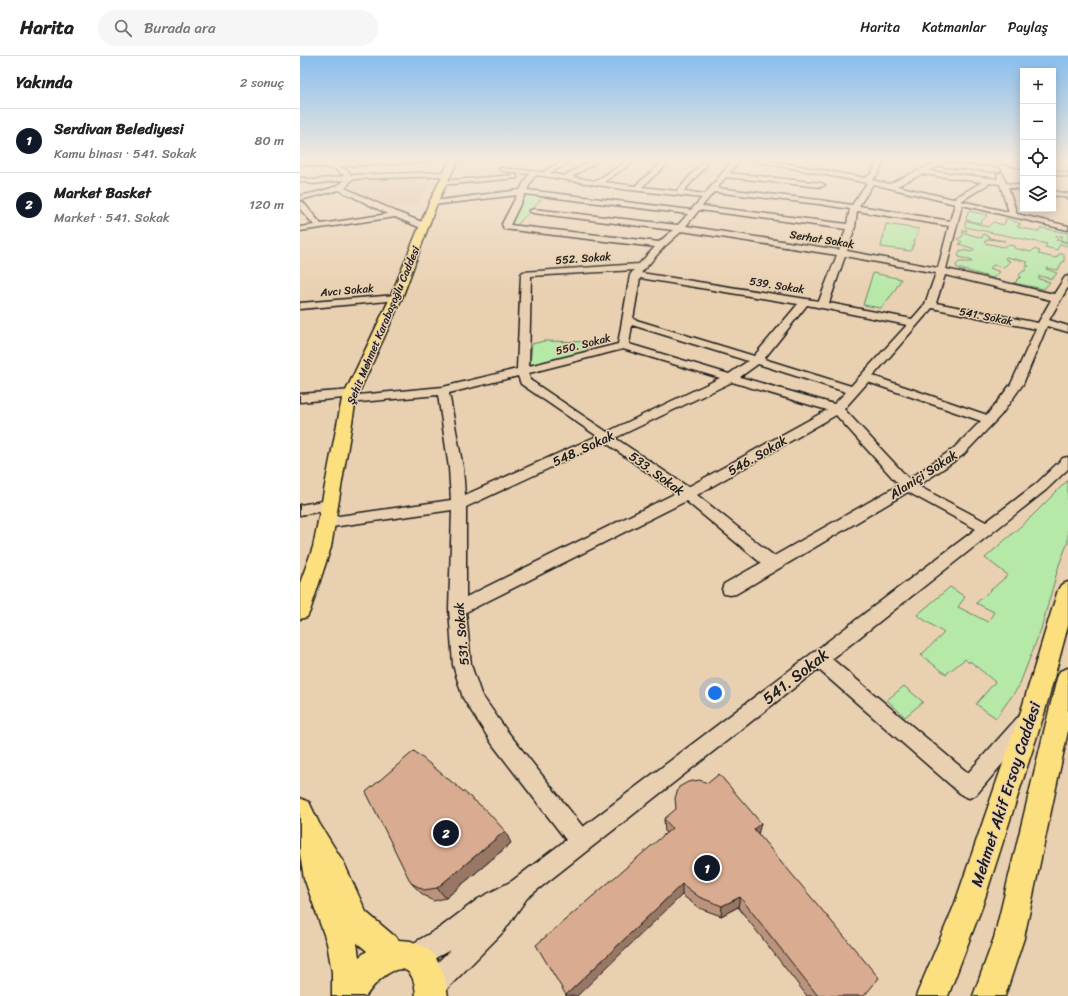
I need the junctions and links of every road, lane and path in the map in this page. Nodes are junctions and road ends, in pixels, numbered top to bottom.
1 (300, 204) edge
2 (373, 204) edge
3 (449, 204) edge
4 (516, 204) edge
5 (528, 204) edge
6 (700, 204) edge
7 (844, 204) edge
8 (856, 204) edge
9 (956, 204) edge
10 (964, 204) edge
11 (1010, 204) edge
12 (432, 206) joint
13 (854, 208) junction
14 (695, 210) junction
15 (533, 211) junction
16 (625, 213) junction
17 (396, 215) junction
18 (1014, 216) junction
19 (954, 224) junction
20 (319, 226) junction
21 (424, 226) junction
22 (851, 227) junction
23 (680, 228) junction
24 (1068, 228) edge
25 (300, 229) edge
26 (599, 238) junction
27 (661, 245) junction
28 (842, 253) junction
29 (638, 271) junction
30 (941, 271) junction
31 (1068, 279) edge
32 (396, 298) junction
33 (1057, 298) junction
34 (805, 302) junction
35 (823, 305) junction
36 (930, 305) junction
37 (304, 306) edge
38 (300, 315) edge
39 (628, 322) junction
40 (914, 323) junction
41 (1042, 324) junction
42 (1068, 329) edge
43 (623, 346) junction
44 (757, 360) junction
45 (523, 372) junction
46 (865, 377) junction
47 (730, 378) junction
48 (443, 390) junction
49 (853, 390) junction
50 (350, 396) junction
51 (300, 398) edge
52 (837, 410) junction
53 (989, 420) junction
54 (606, 437) junction
55 (1068, 460) edge
56 (908, 486) junction
57 (687, 494) junction
58 (459, 504) junction
59 (329, 505) junction
60 (300, 510) edge
61 (325, 523) junction
62 (987, 529) junction
63 (773, 564) junction
64 (730, 589) dead end
65 (1068, 590) edge
66 (457, 609) junction
67 (300, 611) edge
68 (818, 658) junction
69 (1068, 678) edge
70 (1031, 716) junction
71 (1063, 719) edge
72 (305, 822) edge
73 (581, 842) junction
74 (520, 889) junction
75 (404, 956) junction
76 (433, 993) edge
77 (348, 996) edge
78 (932, 996) edge
79 (989, 996) edge

1 - 20 street
2 - 17 street
3 - 12 street
4 - 15 street
5 - 15 street
6 - 14 street
7 - 13 street
8 - 13 street
9 - 19 street, 546. Sokak
10 - 18 street
11 - 18 street
12 - 21 main road, Şehit Mehmet Karabaşoğlu Caddesi
13 - 19 street
13 - 22 street
14 - 16 street
14 - 22 street
14 - 23 street
15 - 16 street, Serhat Sokak
15 - 16 street
15 - 26 street
16 - 23 street, Serhat Sokak
16 - 26 street
17 - 20 street
17 - 21 street
18 - 24 street
19 - 30 street, 546. Sokak
20 - 25 street
21 - 32 main road, Şehit Mehmet Karabaşoğlu Caddesi
22 - 28 street
23 - 27 street
23 - 28 street, Serhat Sokak
26 - 27 street
27 - 29 street
28 - 30 street, Serhat Sokak
28 - 35 street
29 - 34 street, 539. Sokak
29 - 39 street, 550. Sokak
29 - 45 street, 552. Sokak
30 - 33 street, Serhat Sokak
30 - 36 street, 546. Sokak
31 - 33 street, Alaniçi Sokak
32 - 37 street, Avcı Sokak
32 - 50 main road, Şehit Mehmet Karabaşoğlu Caddesi
33 - 41 street, Alaniçi Sokak
34 - 35 street, 539. Sokak
34 - 44 street, 548. Sokak
35 - 40 street, 539. Sokak
36 - 40 street, 546. Sokak
36 - 41 street, 541. Sokak
37 - 38 street
39 - 43 street, 550. Sokak
39 - 44 street
40 - 46 street, 546. Sokak
41 - 42 street, 541. Sokak
41 - 53 street, Alaniçi Sokak
43 - 45 street, 550. Sokak
43 - 47 street
44 - 47 street, 548. Sokak
44 - 49 street
45 - 48 street, 550. Sokak
45 - 54 street, 533. Sokak
46 - 49 street, 546. Sokak
46 - 53 street
47 - 52 street
47 - 54 street, 548. Sokak
48 - 50 street, 550. Sokak
48 - 58 street, 531. Sokak
49 - 52 street, 546. Sokak
50 - 51 street, 550. Sokak
50 - 59 main road, Şehit Mehmet Karabaşoğlu Caddesi
52 - 56 street
52 - 57 street, 546. Sokak
53 - 56 street, Alaniçi Sokak
54 - 57 street, 533. Sokak
54 - 58 street, 548. Sokak
55 - 62 street, 541. Sokak
56 - 62 street
56 - 63 street, Alaniçi Sokak
57 - 63 street, 533. Sokak
57 - 66 street, 546. Sokak
58 - 61 street, 548. Sokak
58 - 66 street, 531. Sokak
59 - 60 street
59 - 61 main road, Şehit Mehmet Karabaşoğlu Caddesi
61 - 67 main road, Şehit Mehmet Karabaşoğlu Caddesi
62 - 68 street, 541. Sokak
63 - 64 street, Alaniçi Sokak
65 - 70 main road, Mehmet Akif Ersoy Caddesi
66 - 73 street, 531. Sokak
68 - 70 street
68 - 73 street, 541. Sokak
69 - 71 main road, Mehmet Akif Ersoy Caddesi
70 - 78 main road, Mehmet Akif Ersoy Caddesi
71 - 79 main road, Mehmet Akif Ersoy Caddesi
72 - 75 main road
72 - 77 main road
73 - 74 street, 541. Sokak
74 - 75 street
74 - 76 street
75 - 76 main road
75 - 77 main road

